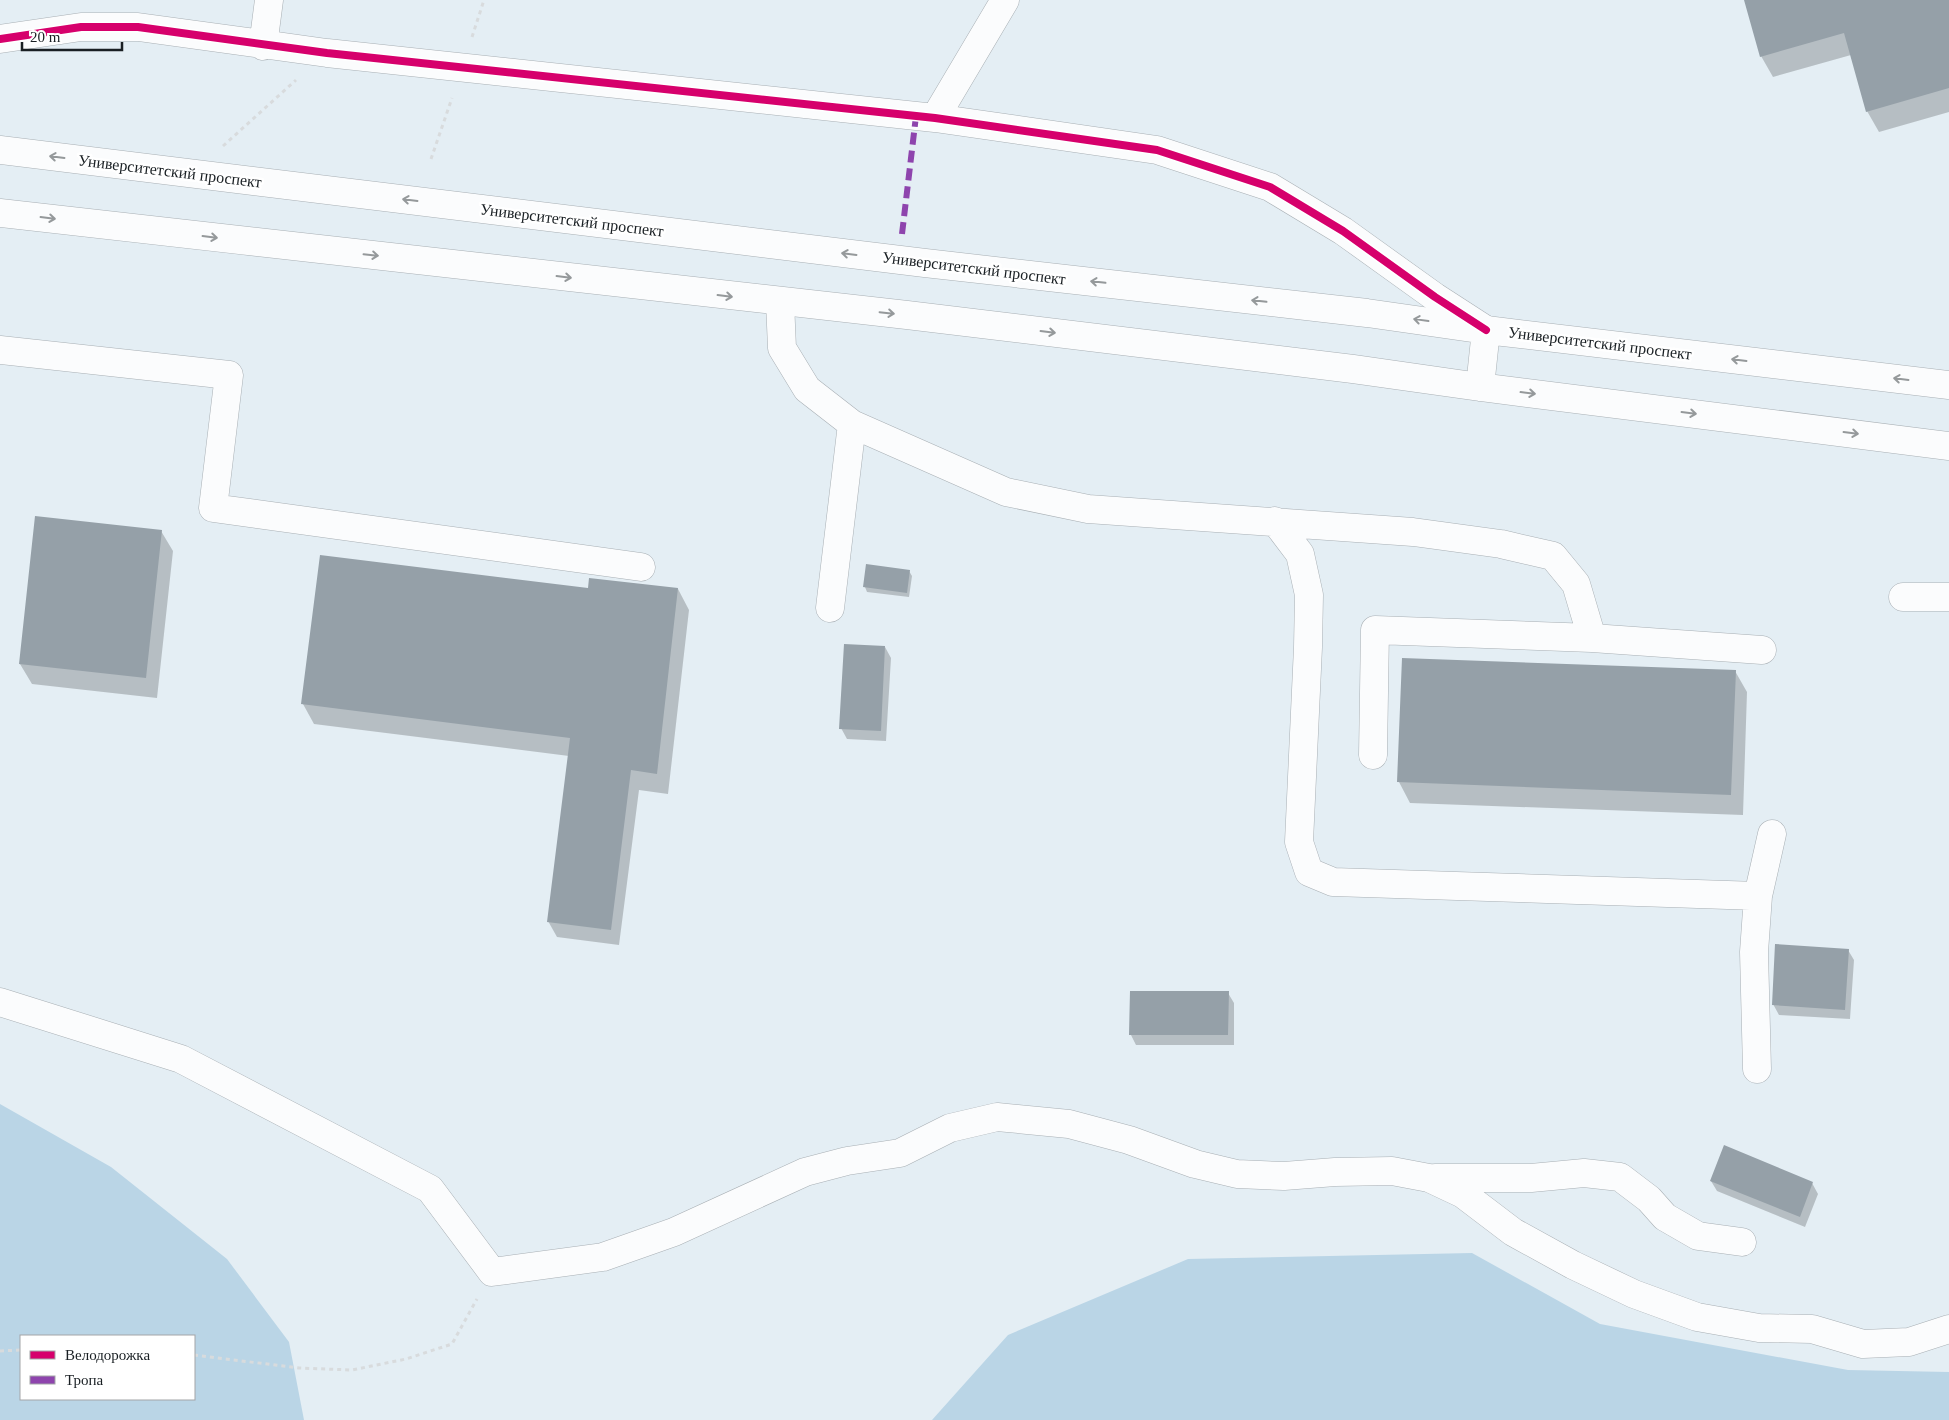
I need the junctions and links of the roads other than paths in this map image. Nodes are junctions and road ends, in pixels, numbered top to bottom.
1 (269, 0) edge
2 (1005, 0) edge
3 (0, 39) edge
4 (264, 46) junction
5 (936, 118) junction
6 (0, 150) edge
7 (0, 213) edge
8 (780, 302) junction
9 (1486, 330) junction
10 (0, 350) edge
11 (1949, 385) edge
12 (1480, 387) junction
13 (852, 424) junction
14 (1949, 446) edge
15 (1275, 521) junction
16 (641, 567) dead end
17 (1903, 596) dead end
18 (1949, 597) edge
19 (830, 608) dead end
20 (1592, 638) junction
21 (1762, 650) dead end
22 (1373, 755) dead end
23 (1772, 834) dead end
24 (1758, 896) junction
25 (0, 1002) edge
26 (1757, 1070) dead end
27 (1429, 1178) junction
28 (1742, 1242) dead end
29 (1949, 1329) edge

1 - 4 main road
2 - 5 main road
3 - 4 main road
4 - 5 main road
5 - 9 main road
9 -> 6 main road, Университетский проспект
7 -> 8 main road
8 -> 12 main road
8 - 13 main road
11 -> 9 main road, Университетский проспект
9 - 12 main road
10 - 16 main road
12 -> 14 main road
13 - 15 main road
13 - 19 main road
15 - 20 main road
15 - 24 main road
17 - 18 main road
20 - 21 main road
20 - 22 main road
23 - 24 main road
24 - 26 main road
25 - 27 main road
27 - 28 main road
27 - 29 main road

